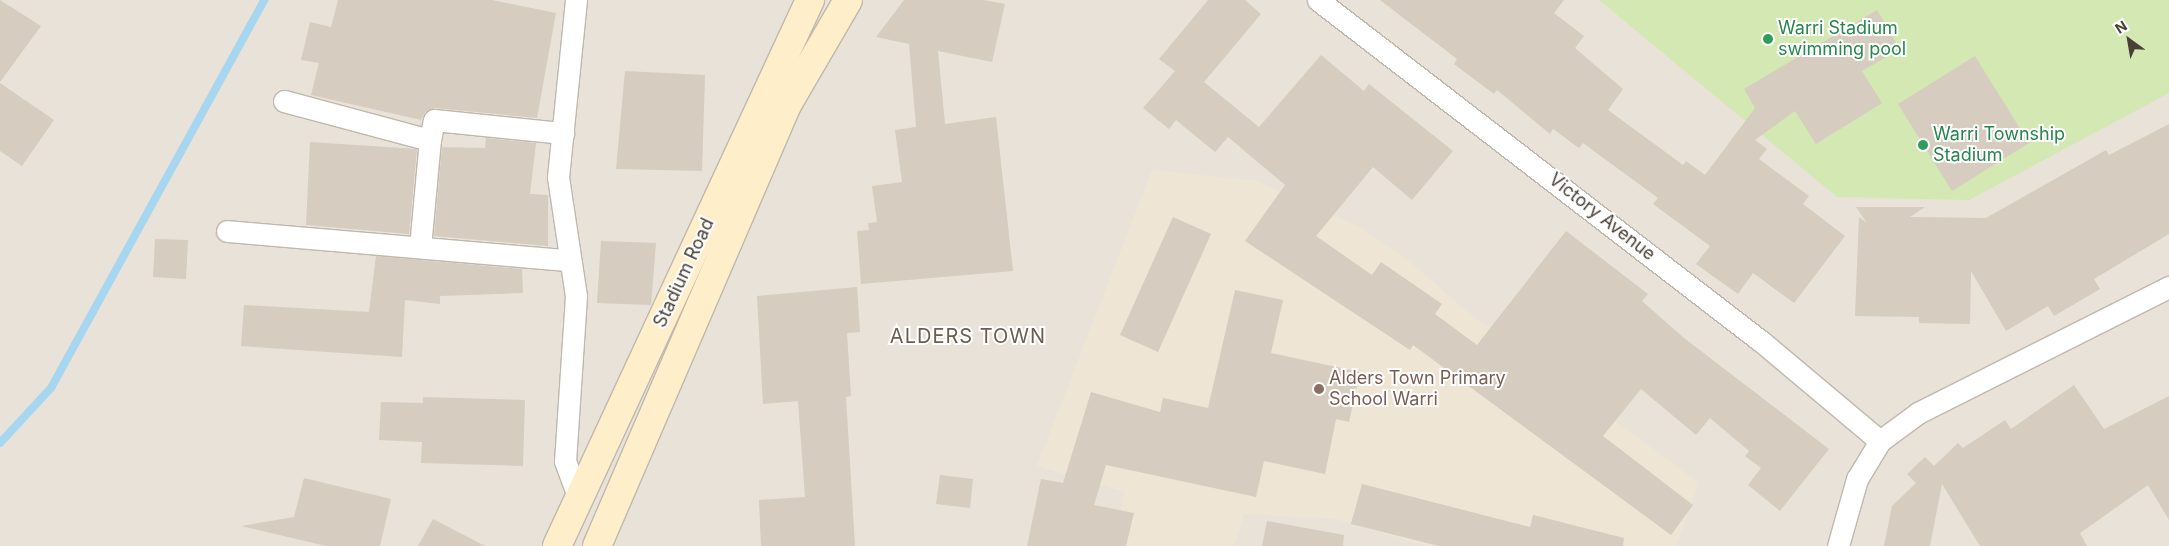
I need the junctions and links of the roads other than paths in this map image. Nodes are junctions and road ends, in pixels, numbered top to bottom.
1 (576, 0) edge
2 (810, 0) edge
3 (848, 0) edge
4 (1318, 0) edge
5 (284, 101) dead end
6 (563, 133) junction
7 (430, 140) junction
8 (228, 231) dead end
9 (420, 247) junction
10 (568, 260) junction
11 (2169, 287) edge
12 (1880, 441) junction
13 (579, 499) junction
14 (557, 546) edge
15 (597, 546) edge
16 (1838, 546) edge

1 - 6 street
2 - 13 main road, Stadium Road
3 - 15 main road, Stadium Road
4 - 12 street, Victory Avenue
5 - 7 street
6 - 7 street
6 - 10 street
7 - 9 street
8 - 9 street
9 - 10 street
10 - 13 street
11 - 12 street
12 - 16 street
13 - 14 main road, Stadium Road

